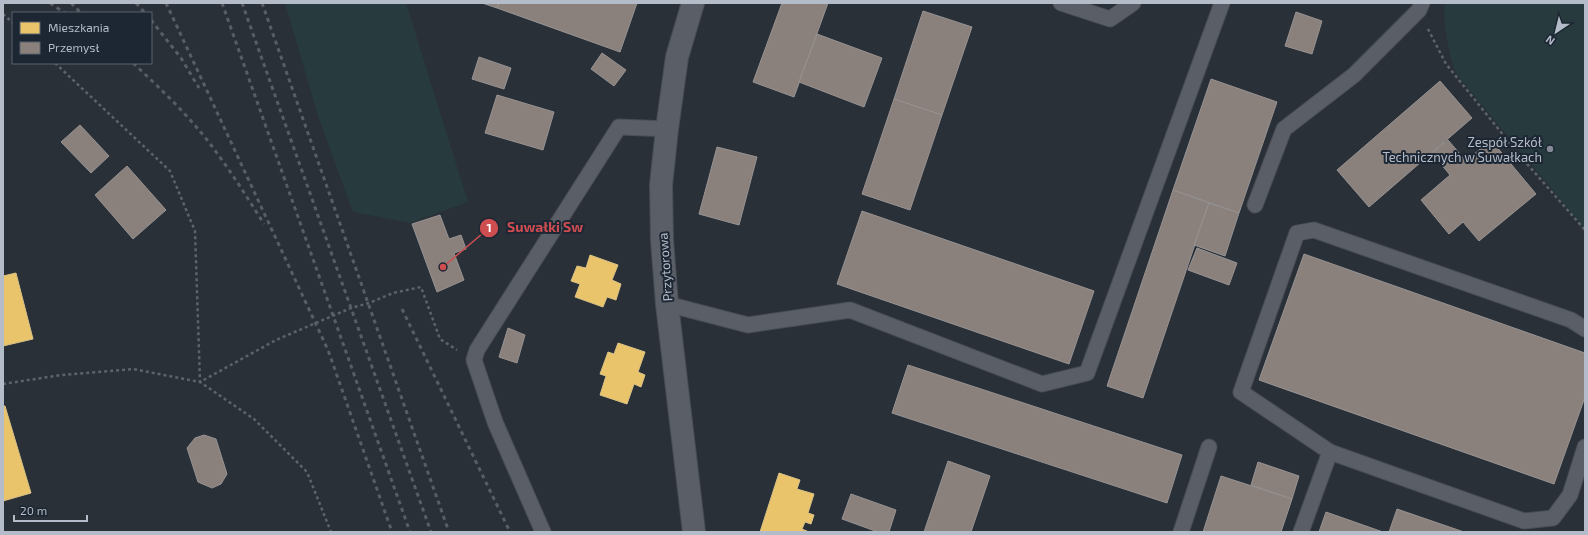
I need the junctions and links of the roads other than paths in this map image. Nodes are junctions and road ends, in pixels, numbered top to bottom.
1 (693, 3) edge
2 (1061, 3) edge
3 (1133, 3) edge
4 (1222, 3) edge
5 (1420, 7) edge
6 (667, 129) junction
7 (1254, 205) dead end
8 (667, 304) junction
9 (1585, 329) edge
10 (1209, 447) dead end
11 (1585, 447) edge
12 (1330, 452) junction
13 (543, 532) edge
14 (694, 532) edge
15 (1181, 532) edge
16 (1301, 532) edge

1 - 6 street, Przytorowa
2 - 3 lane
4 - 8 lane
5 - 7 lane
6 - 8 street, Przytorowa
6 - 13 lane
8 - 14 street, Przytorowa
9 - 12 lane
10 - 15 lane
11 - 12 lane
12 - 16 lane

